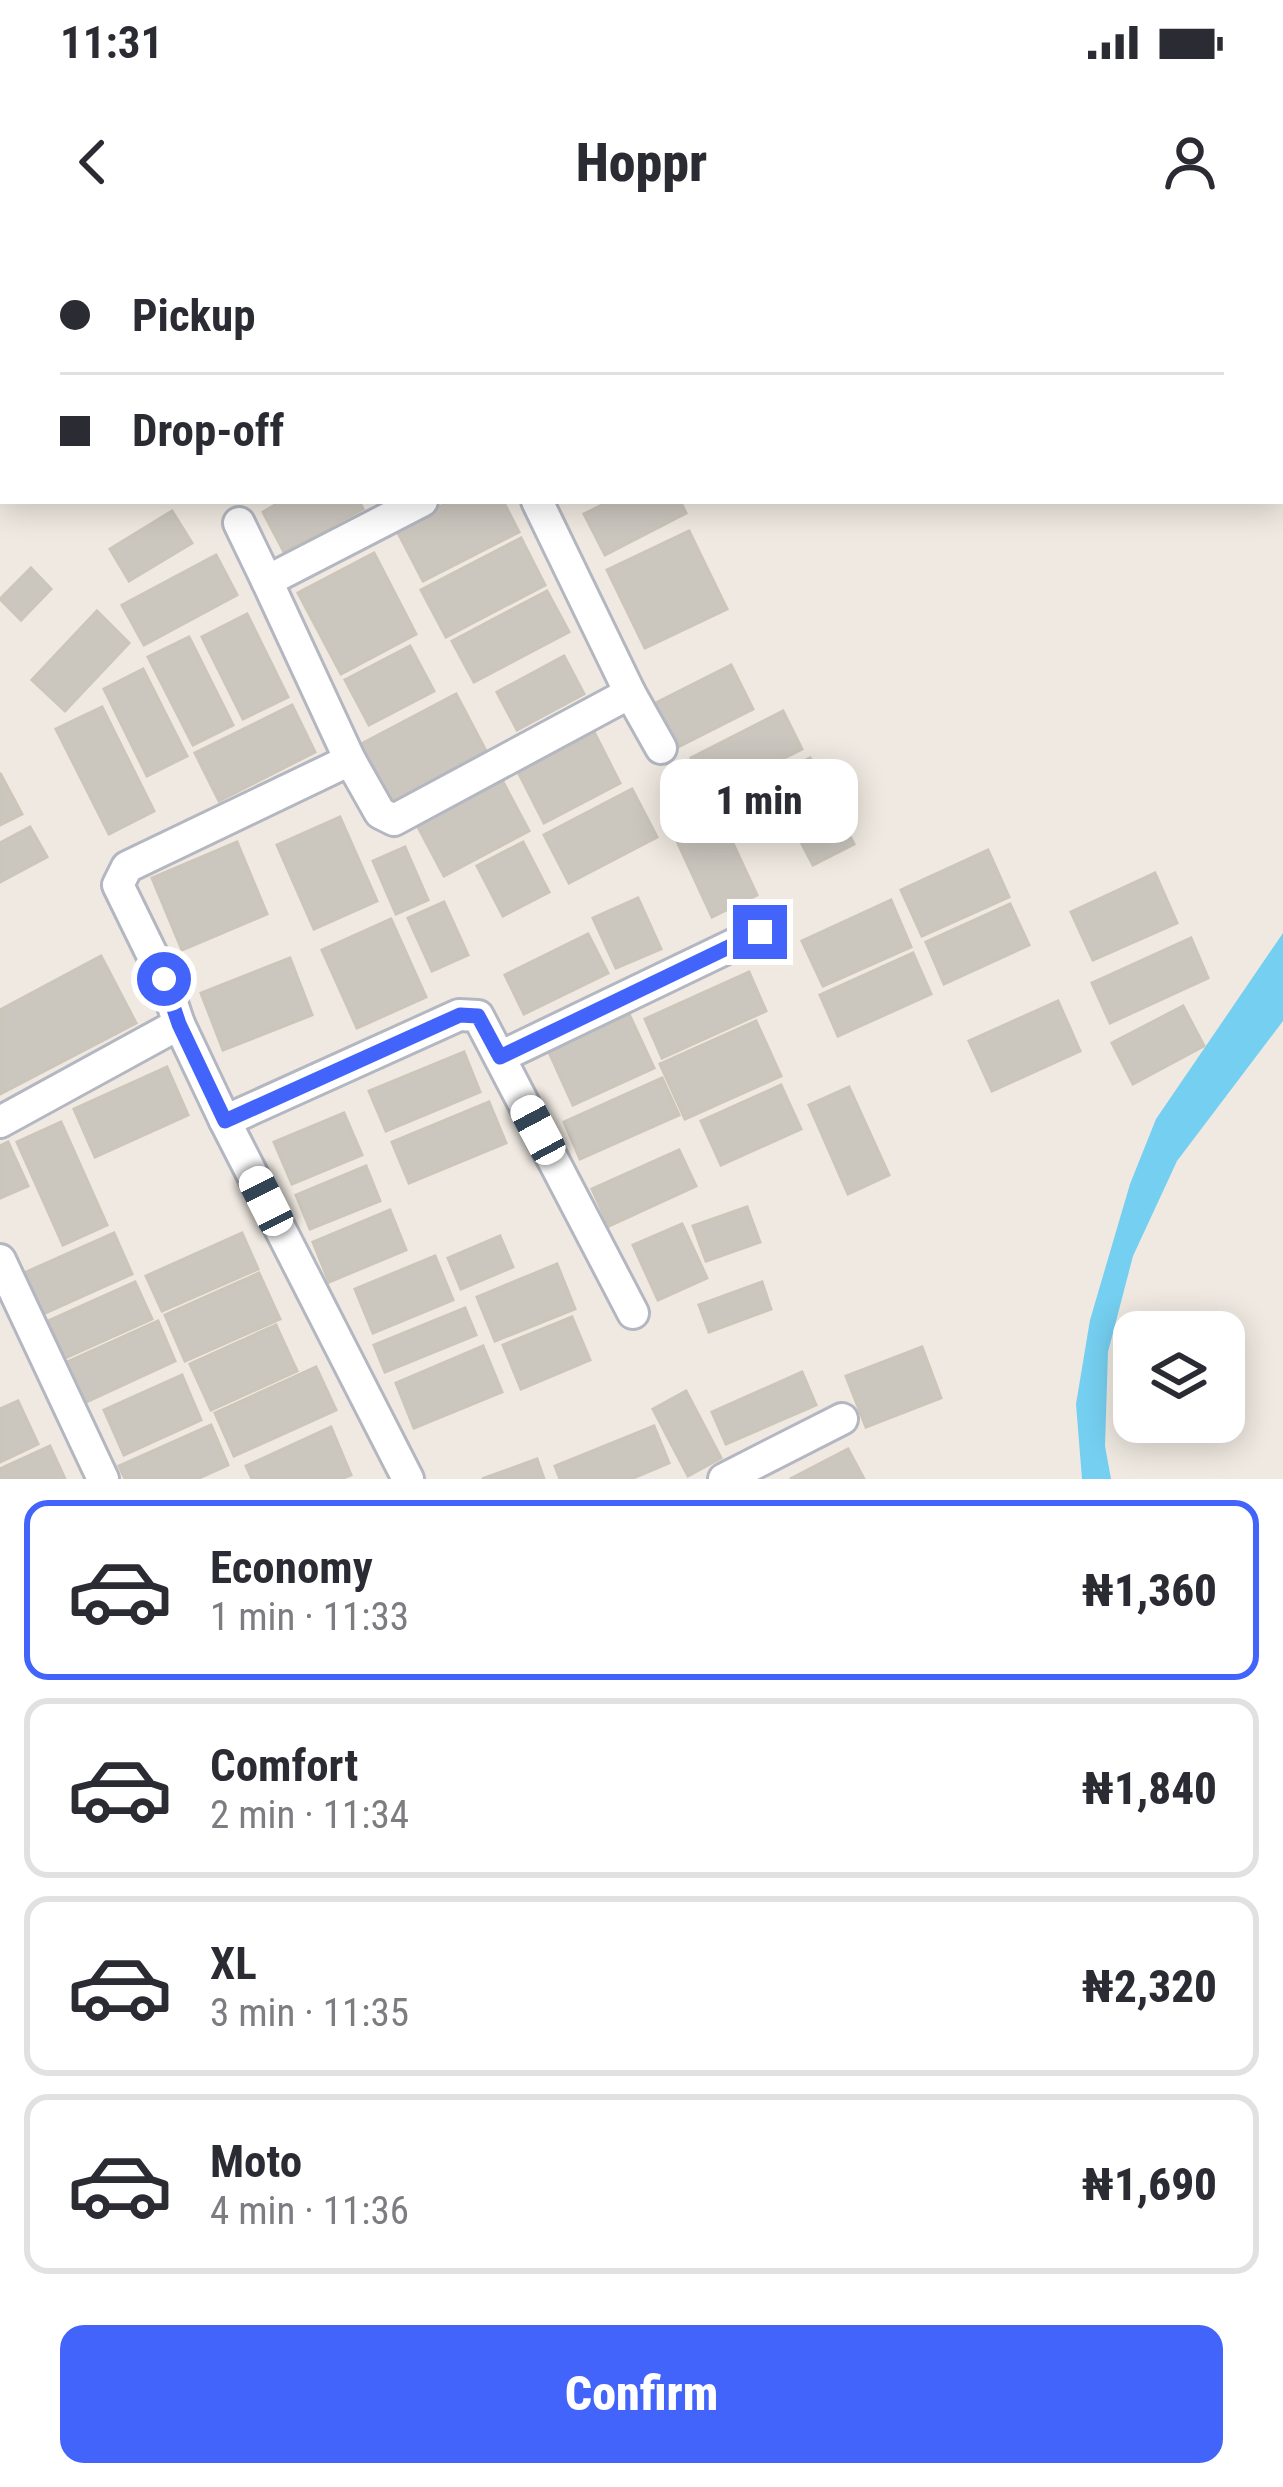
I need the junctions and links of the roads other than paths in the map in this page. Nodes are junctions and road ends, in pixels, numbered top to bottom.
1 (416, 504) edge
2 (537, 504) edge
3 (239, 523) dead end
4 (267, 581) junction
5 (630, 693) junction
6 (661, 748) dead end
7 (350, 760) junction
8 (760, 932) dead end
9 (179, 1024) junction
10 (500, 1057) junction
11 (225, 1121) junction
12 (0, 1122) edge
13 (0, 1260) edge
14 (633, 1313) dead end
15 (842, 1419) dead end
16 (103, 1479) edge
17 (408, 1479) edge
18 (724, 1479) edge

1 - 4 street
2 - 5 street
3 - 4 street
4 - 7 street
5 - 6 street
5 - 7 street
7 - 9 street
8 - 10 street
9 - 11 street
9 - 12 street
10 - 11 street
10 - 14 street
11 - 17 street
13 - 16 street
15 - 18 street

